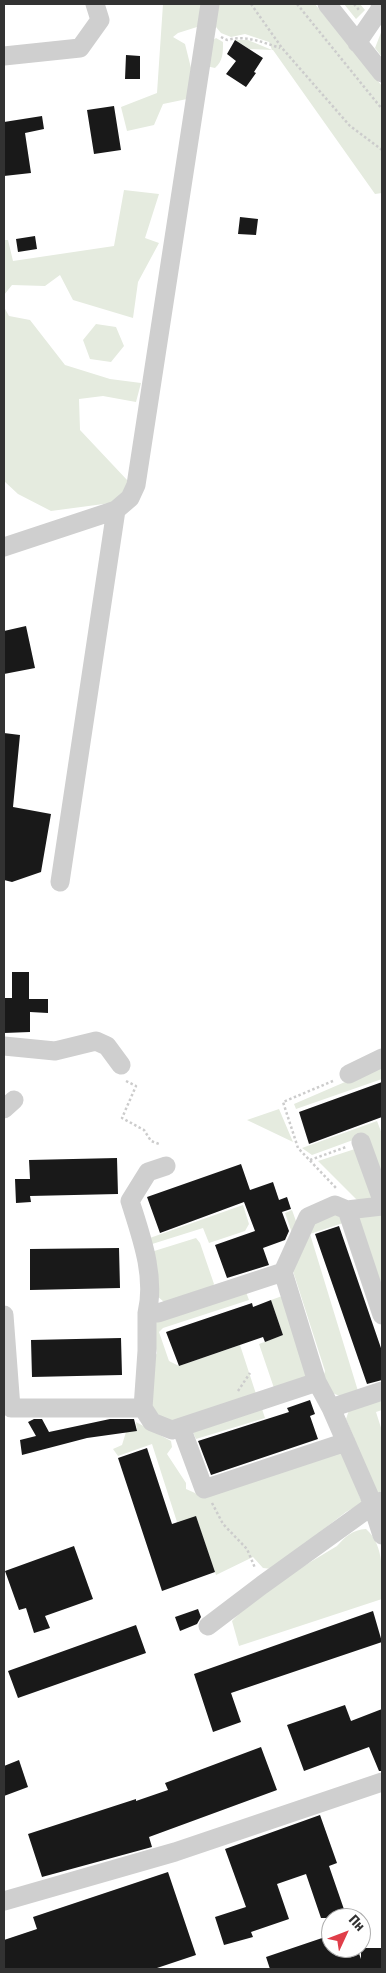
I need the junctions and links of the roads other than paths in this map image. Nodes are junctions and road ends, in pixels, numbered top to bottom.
1 (95, 4) edge
2 (210, 4) edge
3 (327, 4) edge
4 (381, 4) edge
5 (357, 43) junction
6 (4, 56) edge
7 (382, 73) edge
8 (116, 510) junction
9 (4, 548) edge
10 (60, 882) dead end
11 (4, 1046) edge
12 (382, 1058) edge
13 (121, 1066) road end
14 (349, 1074) road end
15 (361, 1142) road end
16 (166, 1166) dead end
17 (382, 1200) edge
18 (382, 1206) edge
19 (347, 1210) junction
20 (283, 1272) junction
21 (147, 1312) junction
22 (4, 1315) edge
23 (382, 1316) edge
24 (317, 1382) junction
25 (382, 1391) edge
26 (143, 1408) junction
27 (331, 1408) junction
28 (176, 1428) junction
29 (346, 1442) junction
30 (378, 1503) edge
31 (382, 1535) edge
32 (208, 1626) dead end
33 (382, 1782) edge
34 (9, 1896) edge

1 - 6 street
2 - 8 street
3 - 5 street
4 - 5 street
5 - 7 street
8 - 9 street
8 - 10 street
11 - 13 street
12 - 14 street
15 - 17 street
16 - 21 street
18 - 19 street
19 - 20 street
19 - 23 street
20 - 21 street
20 - 24 street
21 - 26 street
22 - 26 street
24 - 27 street
24 - 28 street
25 - 27 street
26 - 28 street
27 - 29 street
28 - 29 street
29 - 30 street
30 - 31 street
30 - 32 street
33 - 34 street

